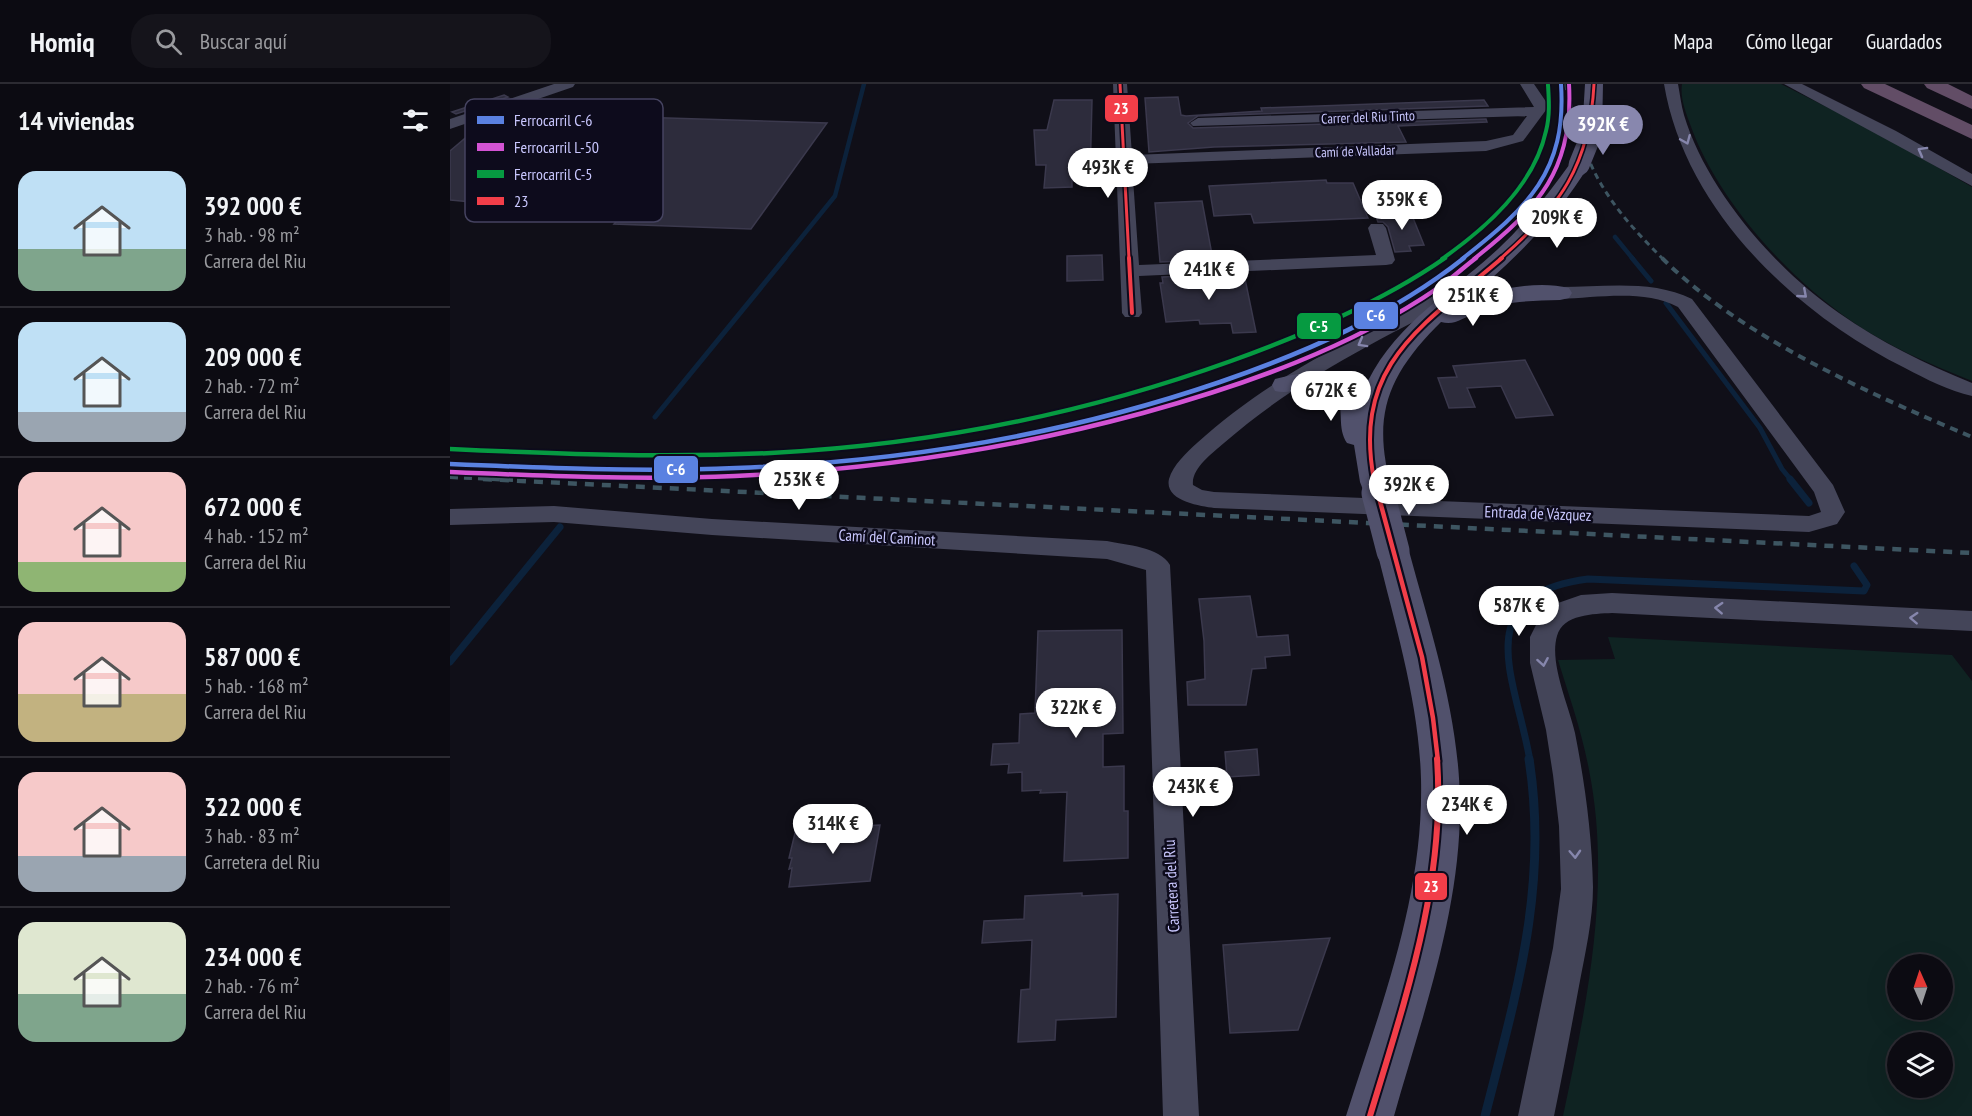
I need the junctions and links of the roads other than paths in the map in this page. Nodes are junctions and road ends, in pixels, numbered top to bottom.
1 (568, 84) edge
2 (1120, 84) edge
3 (1527, 84) edge
4 (1594, 84) edge
5 (1671, 84) edge
6 (1791, 84) edge
7 (1870, 84) edge
8 (1903, 84) edge
9 (1933, 84) edge
10 (1968, 84) edge
11 (1972, 86) edge
12 (524, 99) edge
13 (1972, 103) edge
14 (1538, 111) junction
15 (1972, 118) edge
16 (465, 119) edge
17 (1198, 123) dead end
18 (450, 124) edge
19 (1972, 133) edge
20 (1124, 160) junction
21 (1972, 181) edge
22 (1558, 199) junction
23 (1377, 228) dead end
24 (1129, 271) junction
25 (1469, 286) junction
26 (1560, 293) junction
27 (1132, 313) dead end
28 (1388, 365) junction
29 (1285, 385) junction
30 (1972, 390) edge
31 (1370, 463) junction
32 (450, 518) edge
33 (1143, 558) joint
34 (1972, 621) edge
35 (1181, 1116) edge
36 (1370, 1116) edge
37 (1536, 1116) edge

1 - 12 street
2 - 20 street
3 - 14 street
4 - 22 street, bridge
5 -> 30 street
21 -> 6 street
7 - 19 highway
8 - 15 highway
9 - 13 highway
10 - 11 highway
14 - 17 street, Carrer del Riu Tinto
14 - 20 street, Camí de Valladar
16 - 18 street
20 - 24 street
22 - 25 street
22 - 26 street
23 - 24 street
24 - 27 street
25 - 28 street
25 -> 29 street, Entrada de Vázquez
26 - 28 street
26 - 29 street, Entrada de Vázquez
28 - 31 street
29 - 31 street
31 - 36 street, bridge
32 - 33 street, Camí del Caminot
33 - 35 street, Carretera del Riu
34 -> 37 street

